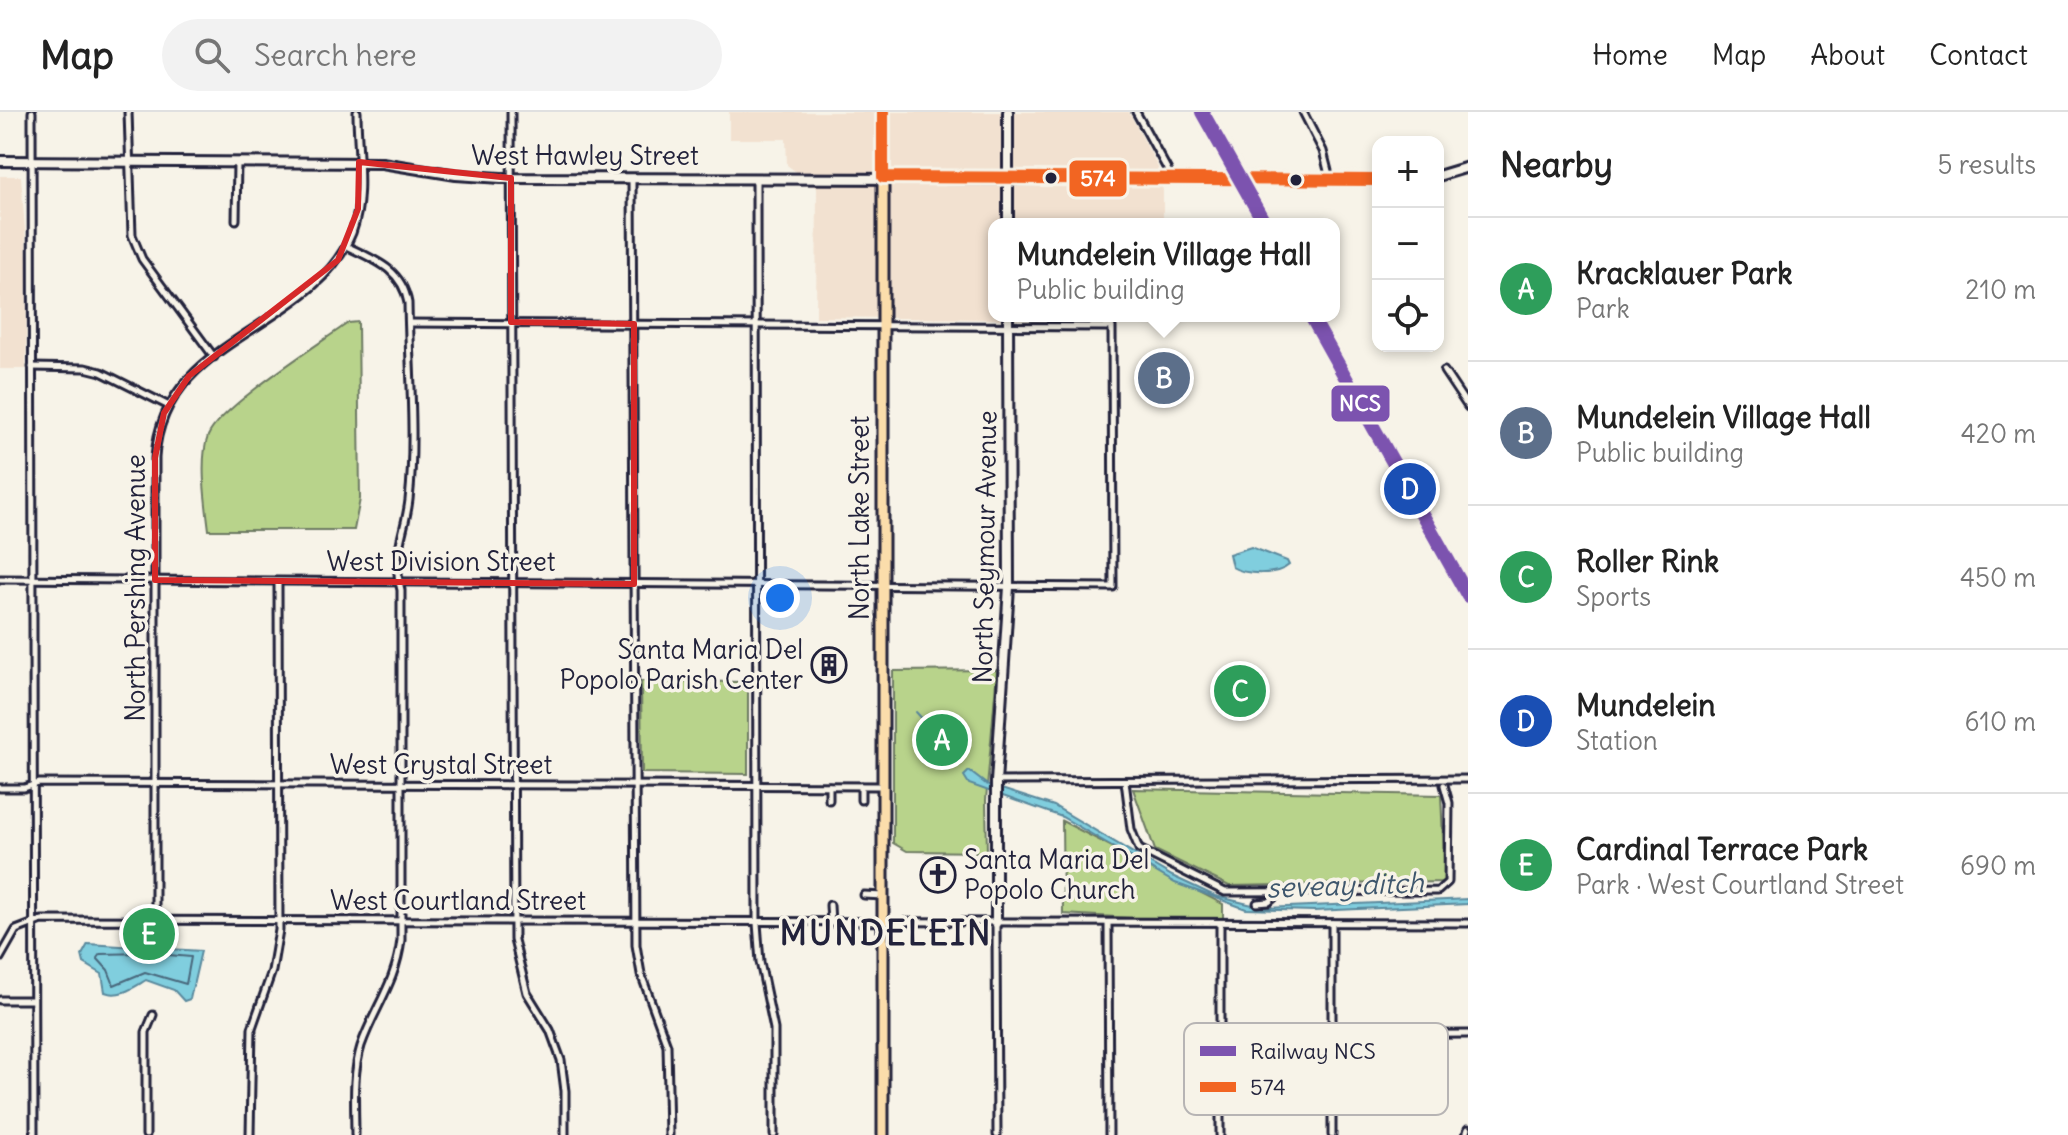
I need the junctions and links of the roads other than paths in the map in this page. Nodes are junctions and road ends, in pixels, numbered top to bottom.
1 (32, 112) edge
2 (128, 112) edge
3 (357, 112) edge
4 (511, 112) edge
5 (883, 112) edge
6 (1008, 112) edge
7 (1136, 112) edge
8 (1303, 112) edge
9 (0, 161) edge
10 (32, 161) junction
11 (129, 161) junction
12 (237, 162) junction
13 (359, 162) junction
14 (1468, 167) edge
15 (1444, 174) edge
16 (756, 177) junction
17 (883, 177) junction
18 (1008, 177) junction
19 (511, 178) junction
20 (632, 178) junction
21 (1172, 178) junction
22 (1330, 179) junction
23 (1372, 180) edge
24 (1008, 218) edge
25 (236, 220) dead end
26 (346, 246) junction
27 (511, 322) junction
28 (1008, 322) edge
29 (409, 323) junction
30 (634, 324) junction
31 (756, 326) junction
32 (882, 326) junction
33 (1008, 327) junction
34 (214, 357) junction
35 (32, 367) junction
36 (1444, 371) dead end
37 (167, 405) junction
38 (1468, 407) edge
39 (0, 579) edge
40 (32, 579) junction
41 (155, 580) junction
42 (278, 582) junction
43 (398, 582) junction
44 (512, 582) junction
45 (634, 584) junction
46 (756, 585) junction
47 (882, 587) junction
48 (1009, 587) junction
49 (1468, 779) edge
50 (1125, 781) junction
51 (996, 782) junction
52 (155, 784) junction
53 (278, 784) junction
54 (401, 785) junction
55 (513, 785) junction
56 (755, 785) junction
57 (1444, 785) dead end
58 (33, 786) junction
59 (634, 786) junction
60 (829, 786) junction
61 (861, 786) junction
62 (883, 786) junction
63 (0, 788) edge
64 (829, 800) dead end
65 (861, 800) dead end
66 (1279, 893) junction
67 (864, 895) dead end
68 (883, 896) junction
69 (1257, 903) dead end
70 (830, 905) dead end
71 (155, 920) junction
72 (279, 921) junction
73 (402, 921) junction
74 (513, 921) junction
75 (33, 922) junction
76 (635, 922) junction
77 (757, 923) junction
78 (831, 923) junction
79 (996, 923) junction
80 (1108, 923) junction
81 (1220, 923) junction
82 (1332, 923) junction
83 (1468, 923) edge
84 (883, 924) junction
85 (0, 958) edge
86 (0, 1000) edge
87 (33, 1000) junction
88 (153, 1015) dead end
89 (1220, 1023) edge
90 (1332, 1023) edge
91 (1448, 1034) edge
92 (1468, 1034) edge
93 (1468, 1129) edge
94 (34, 1135) edge
95 (146, 1135) edge
96 (250, 1135) edge
97 (355, 1135) edge
98 (565, 1135) edge
99 (669, 1135) edge
100 (774, 1135) edge
101 (883, 1135) edge
102 (997, 1135) edge
103 (1109, 1135) edge
104 (1466, 1135) edge

1 - 10 street
2 - 11 street
3 - 13 street
4 - 19 street
5 - 17 main road, North Lake Street
6 - 18 street
7 - 21 street
8 - 22 street
9 - 10 street, West Hawley Street
10 - 11 street, West Hawley Street
10 - 35 street
11 - 12 street, West Hawley Street
11 - 34 street
12 - 13 street, West Hawley Street
12 - 25 street
13 - 19 street, West Hawley Street
13 - 26 street
14 - 15 street
16 - 17 street, West Hawley Street
16 - 20 street, West Hawley Street
16 - 31 street
17 - 18 street, West Hawley Street
17 - 32 main road, North Lake Street
18 - 21 street, West Hawley Street
18 - 24 street
19 - 20 street, West Hawley Street
19 - 27 street
20 - 30 street
21 - 22 street, West Hawley Street
22 - 23 street, West Hawley Street
26 - 29 street
26 - 34 street, North Pershing Avenue
27 - 29 street
27 - 30 street
27 - 44 street
28 - 33 street, North Seymour Avenue
29 - 43 street
30 - 31 street
30 - 45 street
31 - 32 street
31 - 46 street
32 - 33 street
32 - 47 main road, North Lake Street
33 - 48 street, North Seymour Avenue
33 - 48 street, West Division Street
34 - 37 street, North Pershing Avenue
35 - 37 street
35 - 40 street
36 - 38 street
37 - 41 street, North Pershing Avenue
39 - 40 street, West Division Street
40 - 41 street, West Division Street
40 - 58 street
41 - 42 street, West Division Street
41 - 52 street, North Pershing Avenue
42 - 43 street, West Division Street
42 - 53 street
43 - 44 street, West Division Street
43 - 54 street
44 - 45 street, West Division Street
44 - 55 street
45 - 46 street, West Division Street
45 - 59 street
46 - 47 street, West Division Street
46 - 56 street
47 - 48 street, West Division Street
47 - 62 main road, North Lake Street
48 - 51 street, North Seymour Avenue
49 - 50 street
50 - 51 street
50 - 66 street
51 - 79 street, North Seymour Avenue
52 - 53 street, West Crystal Street
52 - 58 street, West Crystal Street
52 - 71 street, North Pershing Avenue
53 - 54 street, West Crystal Street
53 - 72 street
54 - 55 street, West Crystal Street
54 - 73 street
55 - 59 street, West Crystal Street
55 - 74 street
56 - 59 street, West Crystal Street
56 - 60 street, West Crystal Street
56 - 77 street
57 - 66 street
58 - 63 street, West Crystal Street
58 - 75 street
59 - 76 street
60 - 61 street, West Crystal Street
60 - 64 street
61 - 62 street, West Crystal Street
61 - 65 street
62 - 68 main road, North Lake Street
66 - 69 street
67 - 68 street
68 - 84 main road, North Lake Street
70 - 78 street
71 - 72 street, West Courtland Street
71 - 75 street, West Courtland Street
72 - 73 street, West Courtland Street
72 - 96 street
73 - 74 street, West Courtland Street
73 - 97 street
74 - 76 street, West Courtland Street
74 - 98 street
75 - 85 street
75 - 87 street
76 - 77 street, West Courtland Street
76 - 99 street
77 - 78 street, West Courtland Street
77 - 100 street
78 - 84 street, West Courtland Street
79 - 80 street, West Courtland Street
79 - 84 street, West Courtland Street
79 - 102 street
80 - 81 street, West Courtland Street
80 - 103 street
81 - 82 street, West Courtland Street
81 - 89 street
82 - 83 street, West Courtland Street
82 - 90 street
84 - 101 main road, North Lake Street
86 - 87 street
87 - 94 street
88 - 95 street
91 - 92 street
93 - 104 street

